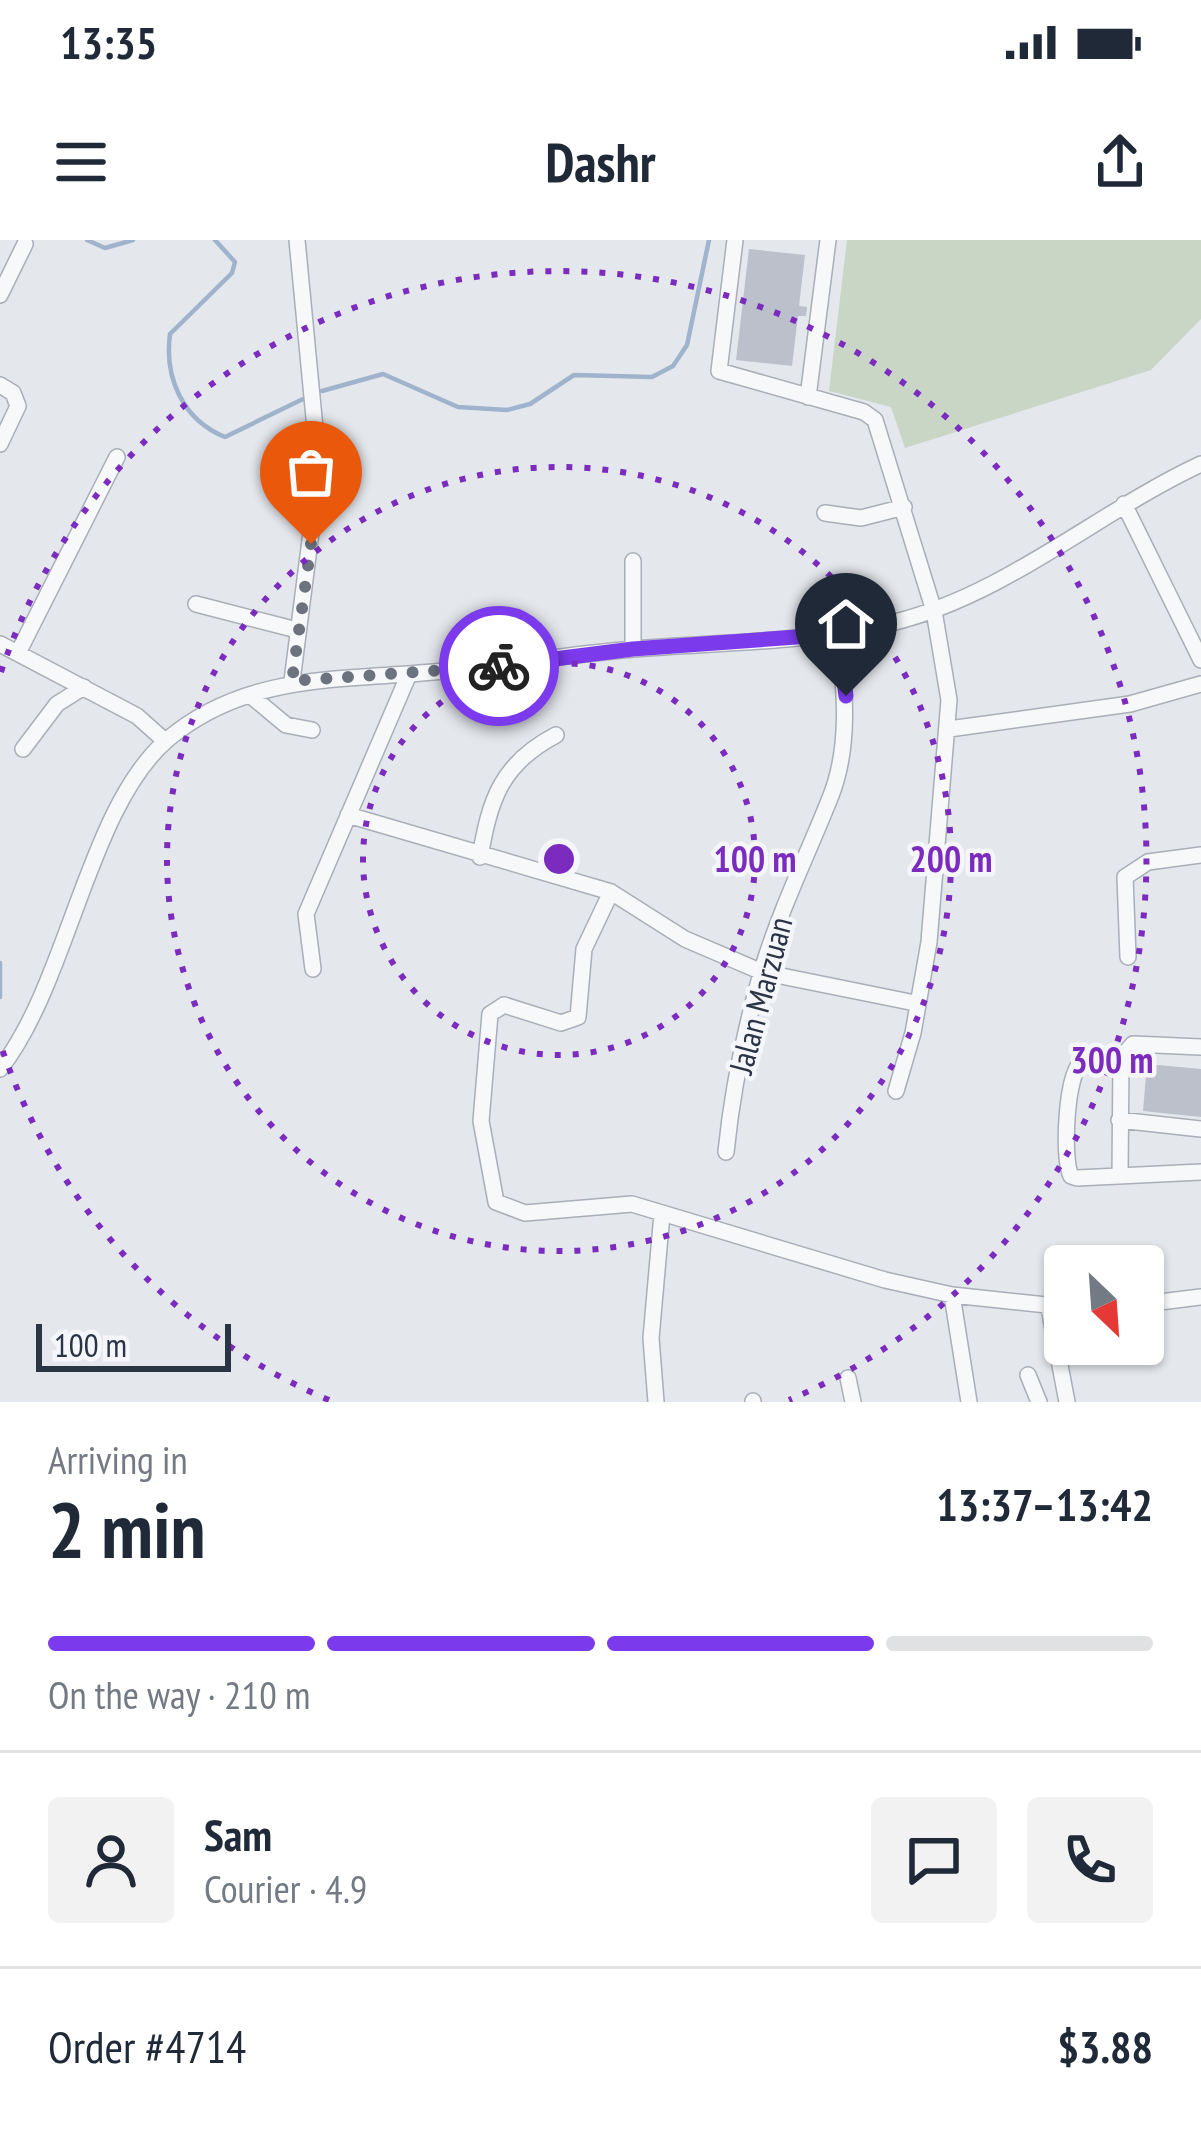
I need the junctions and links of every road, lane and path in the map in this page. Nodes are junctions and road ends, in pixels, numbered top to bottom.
1 (297, 240) edge
2 (735, 240) edge
3 (827, 240) edge
4 (25, 244) dead end
5 (0, 295) edge
6 (0, 385) edge
7 (808, 397) junction
8 (0, 444) edge
9 (117, 457) dead end
10 (1201, 464) edge
11 (1124, 504) junction
12 (904, 507) junction
13 (825, 513) dead end
14 (633, 561) dead end
15 (196, 604) dead end
16 (934, 611) junction
17 (297, 630) junction
18 (838, 634) junction
19 (0, 644) edge
20 (633, 649) junction
21 (18, 653) junction
22 (1201, 660) edge
23 (409, 674) junction
24 (292, 681) junction
25 (1201, 684) edge
26 (84, 687) junction
27 (250, 695) junction
28 (949, 729) junction
29 (312, 730) dead end
30 (556, 735) dead end
31 (165, 741) junction
32 (23, 749) dead end
33 (348, 815) junction
34 (1201, 855) edge
35 (480, 857) junction
36 (611, 892) junction
37 (1128, 957) dead end
38 (313, 969) dead end
39 (761, 972) junction
40 (915, 1003) junction
41 (1201, 1047) edge
42 (1121, 1058) junction
43 (0, 1069) edge
44 (896, 1090) dead end
45 (1119, 1120) junction
46 (1201, 1129) edge
47 (726, 1152) dead end
48 (1201, 1172) edge
49 (1120, 1176) junction
50 (662, 1214) junction
51 (952, 1294) junction
52 (1201, 1298) edge
53 (1164, 1302) edge
54 (1044, 1305) edge
55 (1063, 1365) edge
56 (1028, 1376) dead end
57 (848, 1378) dead end
58 (656, 1402) edge
59 (853, 1402) edge
60 (969, 1402) edge
61 (1039, 1402) edge
62 (1067, 1402) edge

1 - 17 street
2 - 7 street
3 - 7 street
4 - 5 street
6 - 8 street
7 - 12 street
9 - 21 street
10 - 11 street
11 - 16 street
11 - 22 street
12 - 13 street
12 - 16 street
14 - 20 street
15 - 17 street
16 - 18 street
16 - 28 street
17 - 24 street
18 - 20 street
18 - 39 street, Jalan Marzuan
19 - 21 street
20 - 23 street
21 - 26 street
23 - 24 street
23 - 33 street
24 - 27 street
25 - 28 street
26 - 31 street
26 - 32 street
27 - 29 street
27 - 31 street
28 - 40 street
30 - 35 street
31 - 43 street
33 - 35 street
33 - 38 street
34 - 37 street
35 - 36 street
36 - 39 street
36 - 50 street
39 - 40 street
39 - 47 street, Jalan Marzuan
40 - 44 street
41 - 42 street
42 - 45 street
42 - 49 street
45 - 46 street
45 - 49 street
48 - 49 street
50 - 51 street
50 - 58 street
51 - 54 street
51 - 60 street
52 - 53 street
55 - 62 street
56 - 61 street
57 - 59 street

